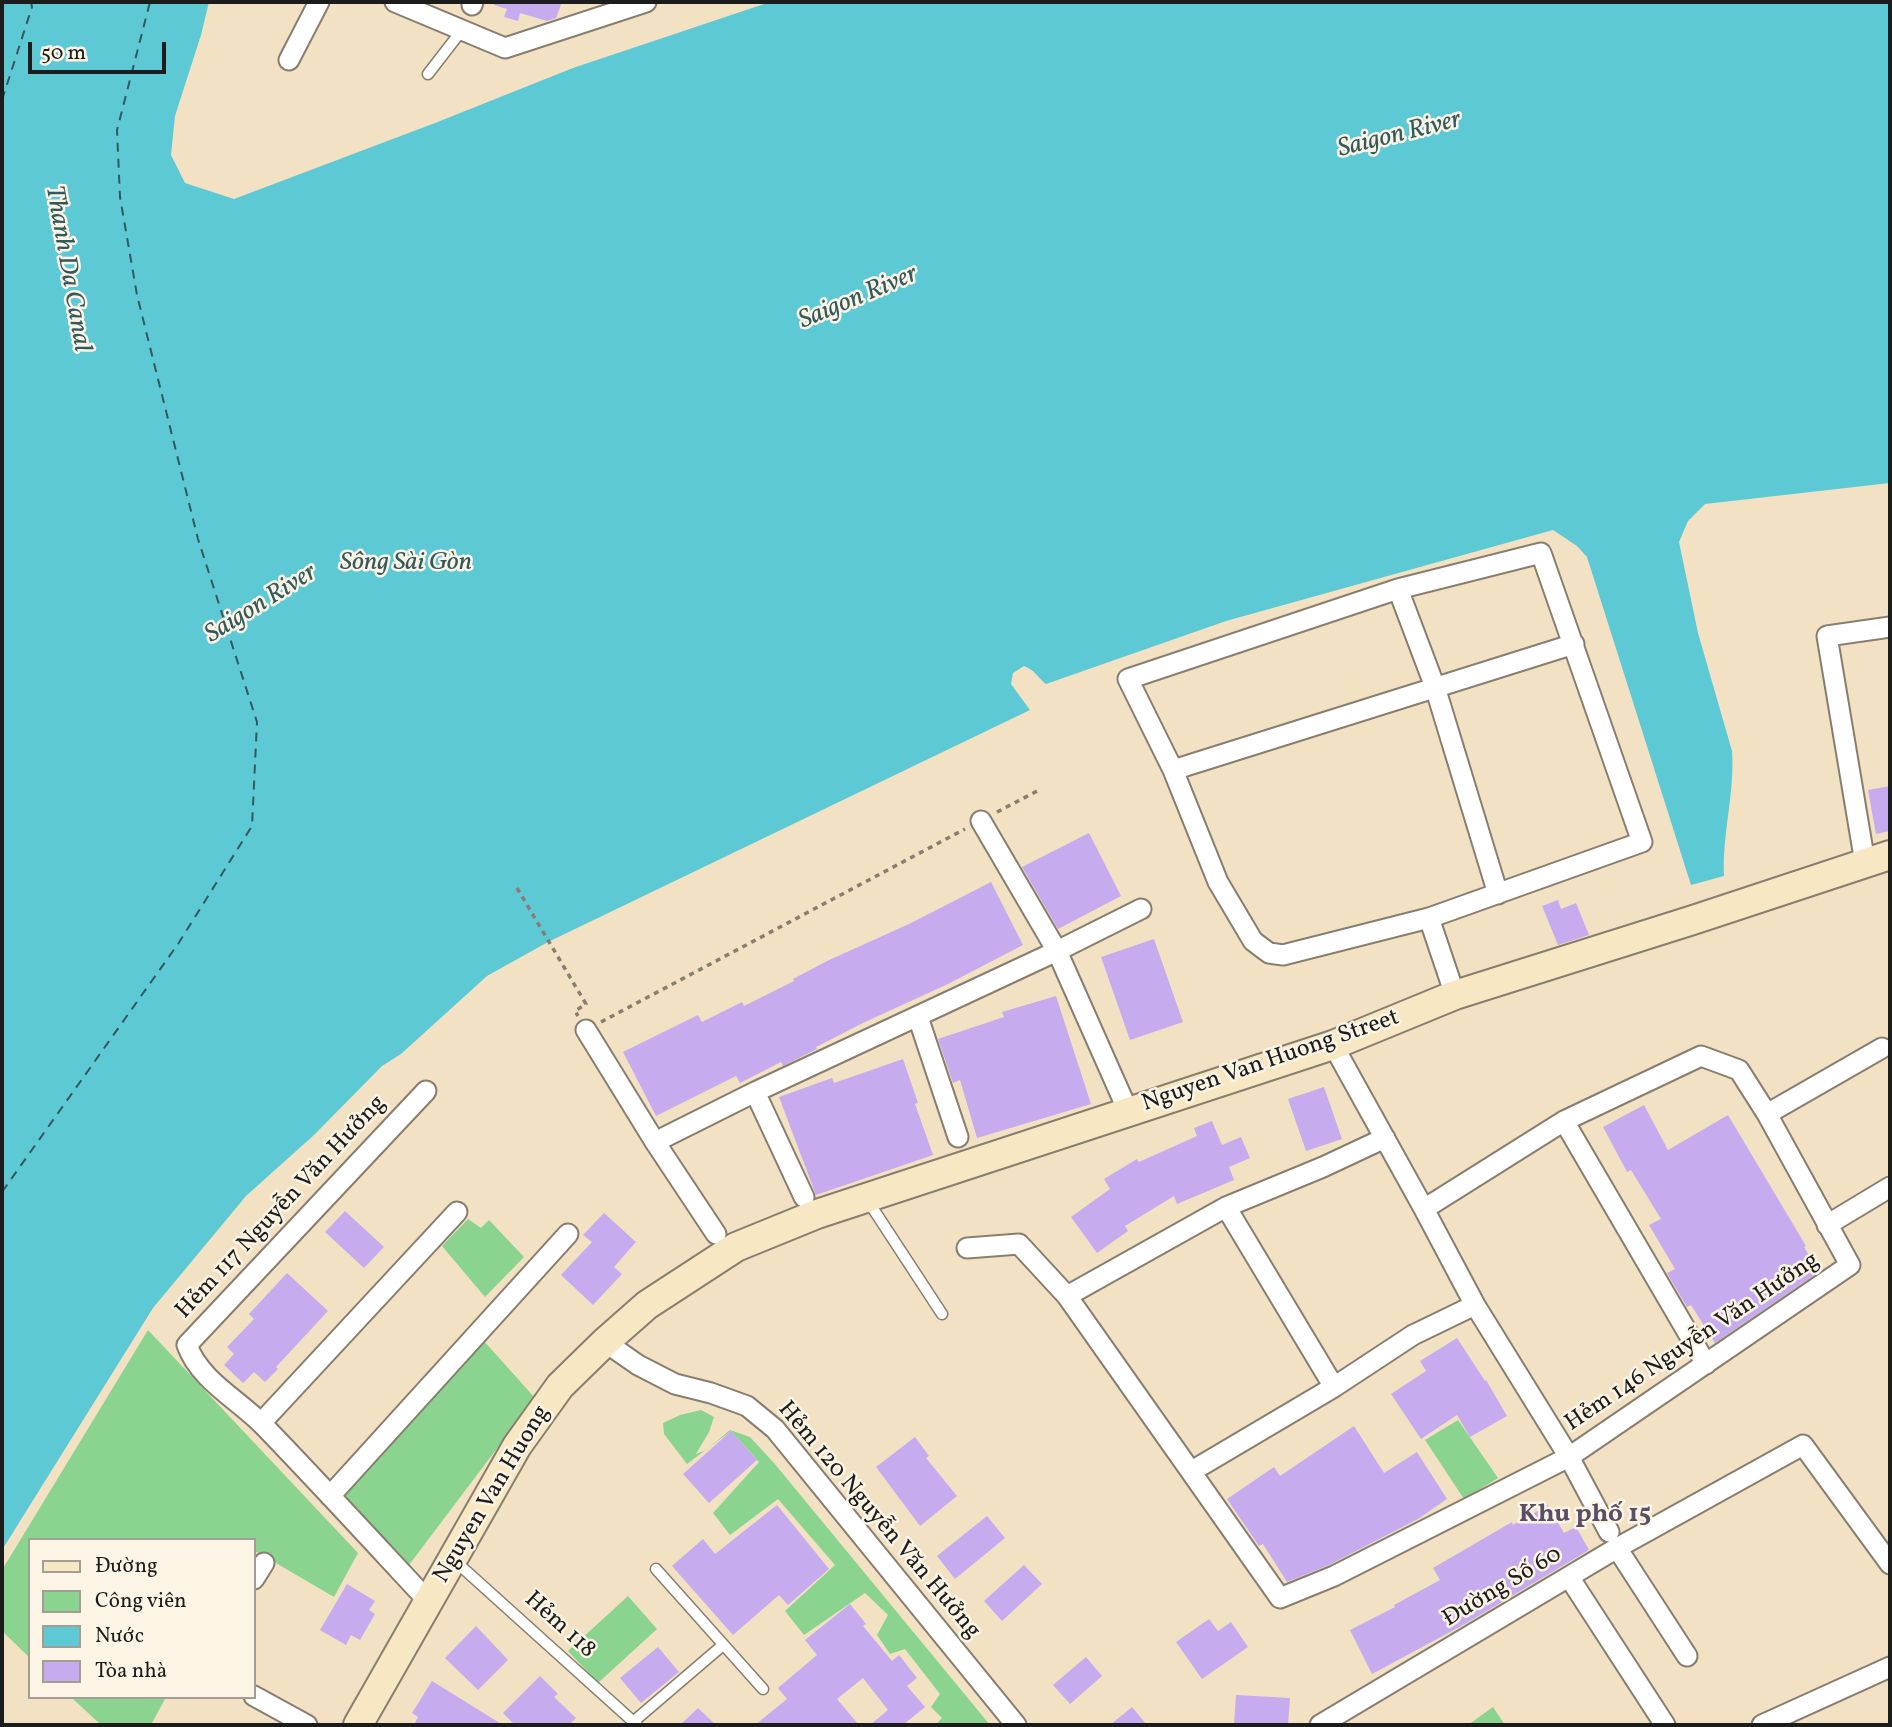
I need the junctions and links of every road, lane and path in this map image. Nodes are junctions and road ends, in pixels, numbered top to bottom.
1 (319, 2) edge
2 (395, 2) edge
3 (646, 2) edge
4 (615, 6) edge
5 (462, 30) junction
6 (289, 60) dead end
7 (428, 75) dead end
8 (1398, 589) junction
9 (1890, 626) edge
10 (1574, 643) junction
11 (1435, 688) junction
12 (1173, 770) junction
13 (1041, 789) dead end
14 (981, 821) junction
15 (1878, 859) edge
16 (517, 888) dead end
17 (1498, 894) junction
18 (1141, 909) dead end
19 (1429, 918) junction
20 (1057, 951) junction
21 (1455, 995) junction
22 (586, 1004) dead end
23 (918, 1017) junction
24 (586, 1030) joint
25 (1333, 1045) junction
26 (1882, 1048) dead end
27 (426, 1091) dead end
28 (755, 1091) junction
29 (1128, 1111) junction
30 (1767, 1114) junction
31 (1564, 1121) junction
32 (958, 1137) dead end
33 (1385, 1138) junction
34 (655, 1142) junction
35 (1890, 1187) edge
36 (804, 1197) dead end
37 (866, 1198) junction
38 (1226, 1207) junction
39 (1424, 1209) junction
40 (457, 1212) dead end
41 (1827, 1225) junction
42 (568, 1234) dead end
43 (725, 1241) junction
44 (967, 1248) dead end
45 (1067, 1296) junction
46 (1475, 1305) junction
47 (942, 1314) dead end
48 (606, 1342) junction
49 (1706, 1364) junction
50 (1334, 1387) junction
51 (261, 1423) junction
52 (1569, 1457) junction
53 (1192, 1471) junction
54 (330, 1496) junction
55 (1613, 1540) junction
56 (452, 1558) junction
57 (1890, 1564) edge
58 (656, 1569) dead end
59 (1569, 1577) junction
60 (429, 1602) junction
61 (723, 1645) junction
62 (1687, 1656) dead end
63 (1890, 1667) edge
64 (763, 1689) dead end
65 (256, 1697) edge
66 (635, 1724) edge
67 (307, 1725) edge
68 (358, 1725) edge
69 (1016, 1725) edge
70 (1320, 1725) edge
71 (1665, 1725) edge
72 (1762, 1725) edge

1 - 6 street
2 - 5 street
3 - 4 street
4 - 5 street
5 - 7 lane
8 - 10 street
8 - 11 street
8 - 12 street
9 - 15 street
10 - 11 street
10 - 17 street
11 - 12 street
11 - 17 street
12 - 19 street
13 - 14 path
14 - 20 street
14 - 24 path
15 - 21 main road, Nguyen Van Huong Street
16 - 22 path
17 - 19 street
18 - 20 street
19 - 21 street
20 - 23 street
20 - 29 street
21 - 25 main road, Nguyen Van Huong Street
23 - 28 street
23 - 32 street
24 - 34 street
25 - 29 main road, Nguyen Van Huong Street
25 - 33 street, Hẻm 146 Nguyễn Văn Hưởng
26 - 30 street
27 - 51 street, Hẻm 117 Nguyễn Văn Hưởng
28 - 34 street
28 - 36 street
29 - 37 main road, Nguyen Van Huong Street
30 - 31 street, Hẻm 146 Nguyễn Văn Hưởng
30 - 41 street, Hẻm 146 Nguyễn Văn Hưởng
31 - 39 street, Hẻm 146 Nguyễn Văn Hưởng
31 - 49 street
33 - 38 street
33 - 39 street, Hẻm 146 Nguyễn Văn Hưởng
34 - 43 street
35 - 41 street
37 - 43 main road, Nguyen Van Huong Street
37 - 47 lane
38 - 45 street
38 - 50 street
39 - 46 street, Hẻm 146 Nguyễn Văn Hưởng
40 - 51 street
41 - 49 street, Hẻm 146 Nguyễn Văn Hưởng
42 - 54 street
43 - 48 main road, Nguyen Van Huong
44 - 45 street, Hẻm 146 Nguyễn Văn Hưởng
45 - 53 street, Hẻm 146 Nguyễn Văn Hưởng
46 - 50 street
46 - 52 street, Hẻm 146 Nguyễn Văn Hưởng
48 - 56 main road, Nguyen Van Huong
48 - 69 street, Hẻm 120 Nguyễn Văn Hưởng
49 - 52 street, Hẻm 146 Nguyễn Văn Hưởng
50 - 53 street
51 - 54 street, Hẻm 117 Nguyễn Văn Hưởng
52 - 53 street, Hẻm 146 Nguyễn Văn Hưởng
52 - 55 street, Hẻm 146 Nguyễn Văn Hưởng
54 - 60 street, Hẻm 117 Nguyễn Văn Hưởng
55 - 57 street, Đường Số 60
55 - 59 street, Đường Số 60
55 - 62 street, Hẻm 146 Nguyễn Văn Hưởng
56 - 60 main road, Nguyen Van Huong
56 - 66 lane, Hẻm 118
58 - 61 lane
59 - 70 street, Đường Số 60
59 - 71 street
60 - 68 main road, Nguyen Van Huong
61 - 64 lane
61 - 66 lane
63 - 72 street
65 - 67 street

